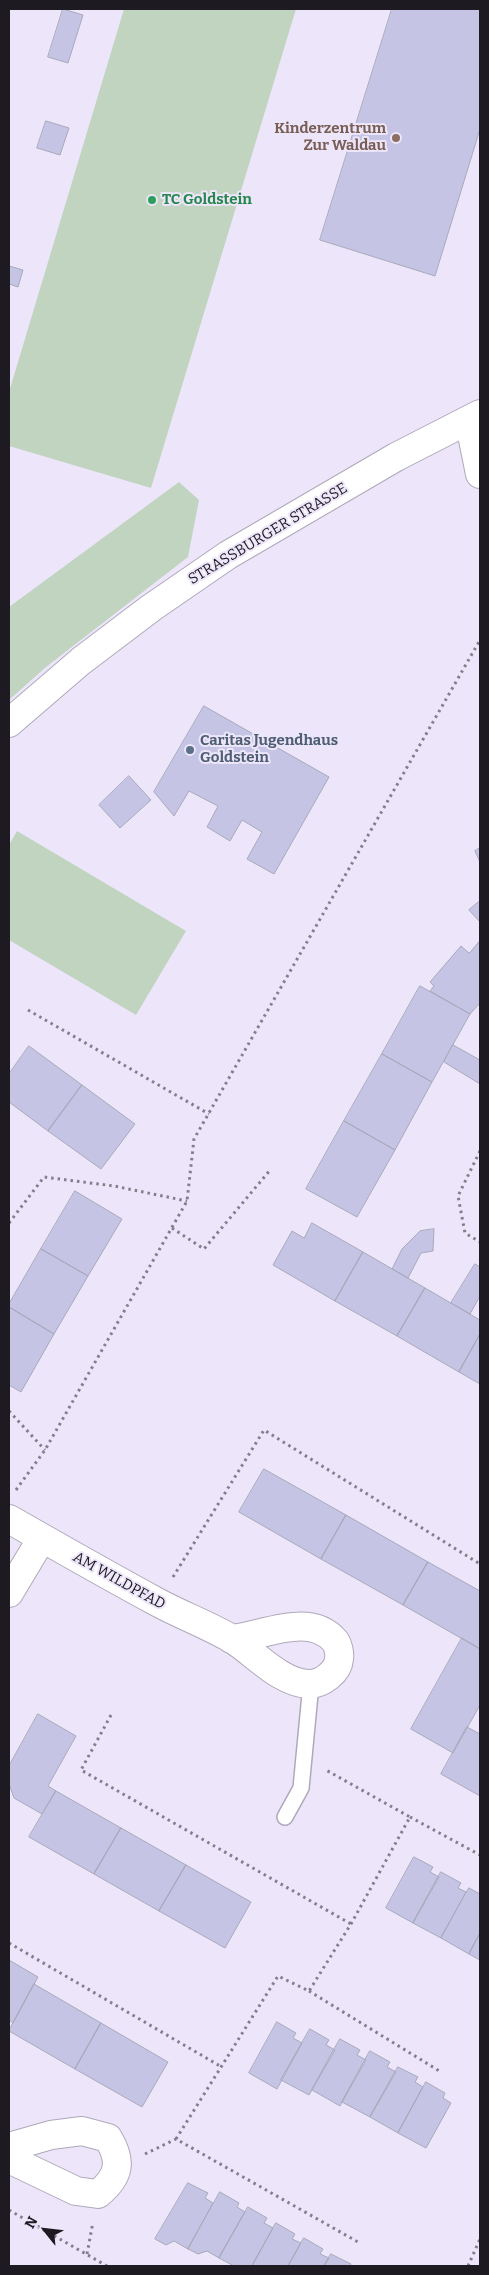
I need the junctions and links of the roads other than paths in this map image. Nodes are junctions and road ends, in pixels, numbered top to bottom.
1 (474, 417) edge
2 (480, 474) edge
3 (9, 723) edge
4 (11, 1507) edge
5 (42, 1538) junction
6 (9, 1593) edge
7 (231, 1639) junction
8 (311, 1684) junction
9 (285, 1817) dead end
10 (9, 2147) edge
11 (9, 2159) edge

1 - 2 street, STRASSBURGER STRASSE
1 - 3 street, STRASSBURGER STRASSE
4 - 5 street, AM WILDPFAD
5 - 6 street
5 - 7 street, AM WILDPFAD
7 - 8 street, AM WILDPFAD
7 - 8 street
8 - 9 lane
10 - 11 street

